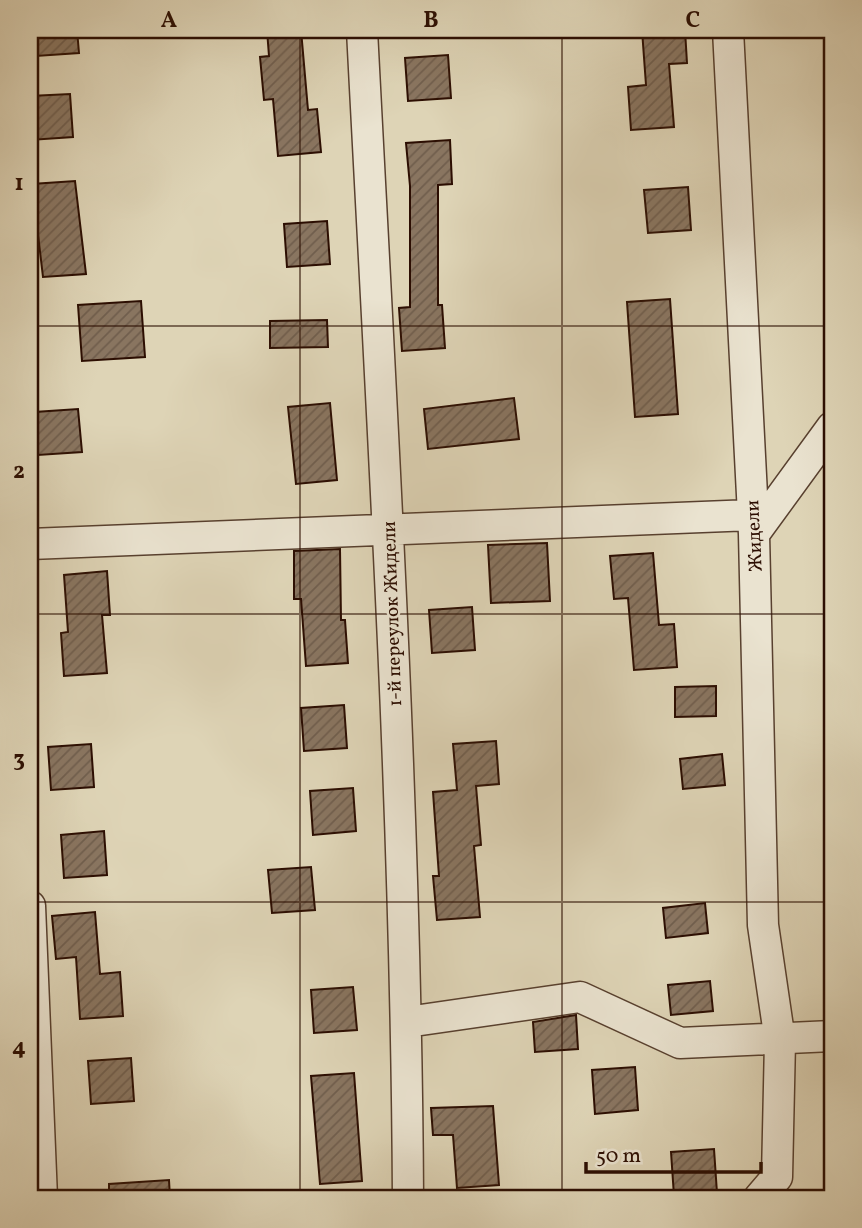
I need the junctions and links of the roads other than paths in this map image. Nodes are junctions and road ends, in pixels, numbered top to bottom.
1 (362, 30) edge
2 (728, 30) edge
3 (832, 427) edge
4 (753, 525) junction
5 (388, 530) junction
6 (30, 544) edge
7 (30, 906) edge
8 (407, 1022) junction
9 (832, 1036) edge
10 (780, 1041) junction
11 (42, 1198) edge
12 (408, 1198) edge
13 (759, 1198) edge

1 - 5 street, 1-й переулок Жидели
2 - 4 street, Жидели
3 - 4 street
4 - 5 street
4 - 10 street, Жидели
5 - 6 street
5 - 8 street, 1-й переулок Жидели
7 - 11 street
8 - 10 street
8 - 12 street, 1-й переулок Жидели
9 - 10 street
10 - 13 street, Жидели

